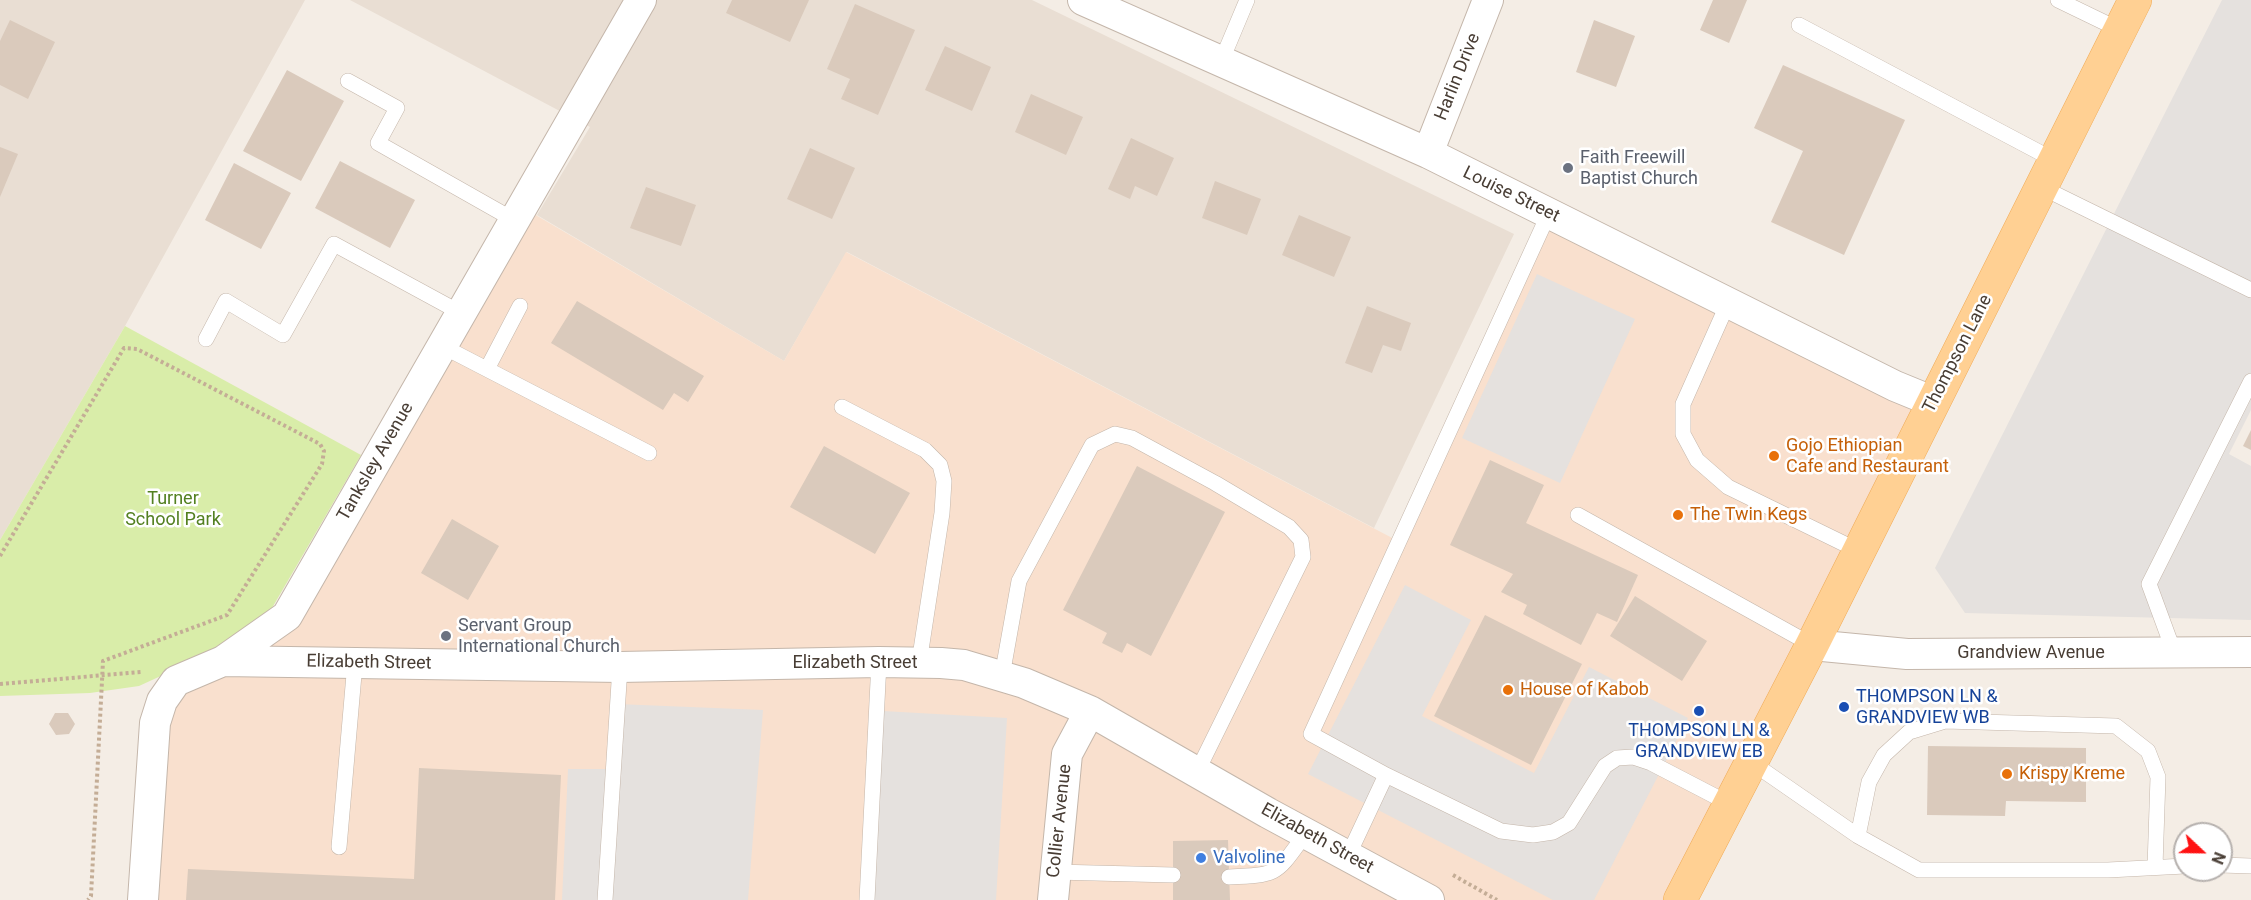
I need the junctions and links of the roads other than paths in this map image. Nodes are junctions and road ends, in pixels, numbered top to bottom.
1 (641, 0) edge
2 (1083, 0) edge
3 (1247, 0) edge
4 (1488, 0) edge
5 (2058, 0) edge
6 (2134, 0) edge
7 (1117, 7) edge
8 (1799, 25) dead end
9 (2120, 30) junction
10 (1221, 62) junction
11 (348, 81) dead end
12 (1428, 153) junction
13 (2048, 174) junction
14 (1549, 213) junction
15 (514, 220) junction
16 (2251, 290) edge
17 (1728, 303) junction
18 (520, 306) dead end
19 (461, 313) junction
20 (206, 339) dead end
21 (442, 346) junction
22 (487, 369) junction
23 (2251, 381) edge
24 (1934, 402) junction
25 (842, 407) dead end
26 (650, 453) dead end
27 (1578, 516) dead end
28 (1859, 551) junction
29 (1812, 645) junction
30 (2174, 652) junction
31 (2251, 652) edge
32 (223, 661) junction
33 (879, 662) junction
34 (355, 663) junction
35 (919, 663) junction
36 (620, 667) junction
37 (1002, 676) junction
38 (1090, 711) junction
39 (1751, 762) junction
40 (1197, 772) junction
41 (1386, 775) junction
42 (1730, 804) junction
43 (1306, 834) junction
44 (1858, 836) junction
45 (339, 847) dead end
46 (1348, 856) junction
47 (2233, 865) edge
48 (2173, 866) edge
49 (2251, 866) edge
50 (2155, 867) junction
51 (1173, 875) dead end
52 (1229, 876) dead end
53 (1054, 886) edge
54 (143, 900) edge
55 (605, 900) edge
56 (867, 900) edge
57 (1430, 900) edge
58 (1680, 900) edge

1 - 15 street, Tanksley Avenue
2 - 7 street, Louise Street
3 - 10 lane
4 - 12 street, Harlin Drive
5 - 9 lane
6 - 9 main road, Thompson Lane
7 - 10 street, Louise Street
8 - 13 lane
9 - 13 main road, Thompson Lane
10 - 12 street, Louise Street
11 - 15 lane
12 - 14 street, Louise Street
13 - 16 lane
13 - 24 main road, Thompson Lane
14 - 17 street, Louise Street
14 - 41 lane
15 - 19 street, Tanksley Avenue
17 - 24 street, Louise Street
17 - 28 lane
18 - 22 lane
19 - 20 lane
19 - 21 street, Tanksley Avenue
21 - 22 lane
21 - 32 street, Tanksley Avenue
22 - 26 lane
23 - 30 lane
24 - 28 main road, Thompson Lane
25 - 35 lane
27 - 29 lane
28 - 29 main road, Thompson Lane
29 - 30 street, Grandview Avenue
29 - 39 main road, Thompson Lane
30 - 31 street, Grandview Avenue
32 - 34 street, Elizabeth Street
32 - 54 street, Tanksley Avenue
33 - 35 street, Elizabeth Street
33 - 36 street, Elizabeth Street
33 - 56 lane
34 - 36 street, Elizabeth Street
34 - 45 lane
35 - 37 street, Elizabeth Street
36 - 55 lane
37 - 38 street, Elizabeth Street
37 - 40 lane
38 - 40 street, Elizabeth Street
38 - 53 street, Collier Avenue
39 - 42 main road, Thompson Lane
39 - 44 lane
40 - 43 street, Elizabeth Street
41 - 42 lane
41 - 46 lane
42 - 58 main road, Thompson Lane
43 - 46 street, Elizabeth Street
43 - 52 lane
44 - 50 lane
44 - 50 lane
46 - 57 street, Elizabeth Street
47 - 49 lane
48 - 50 lane
51 - 53 lane

